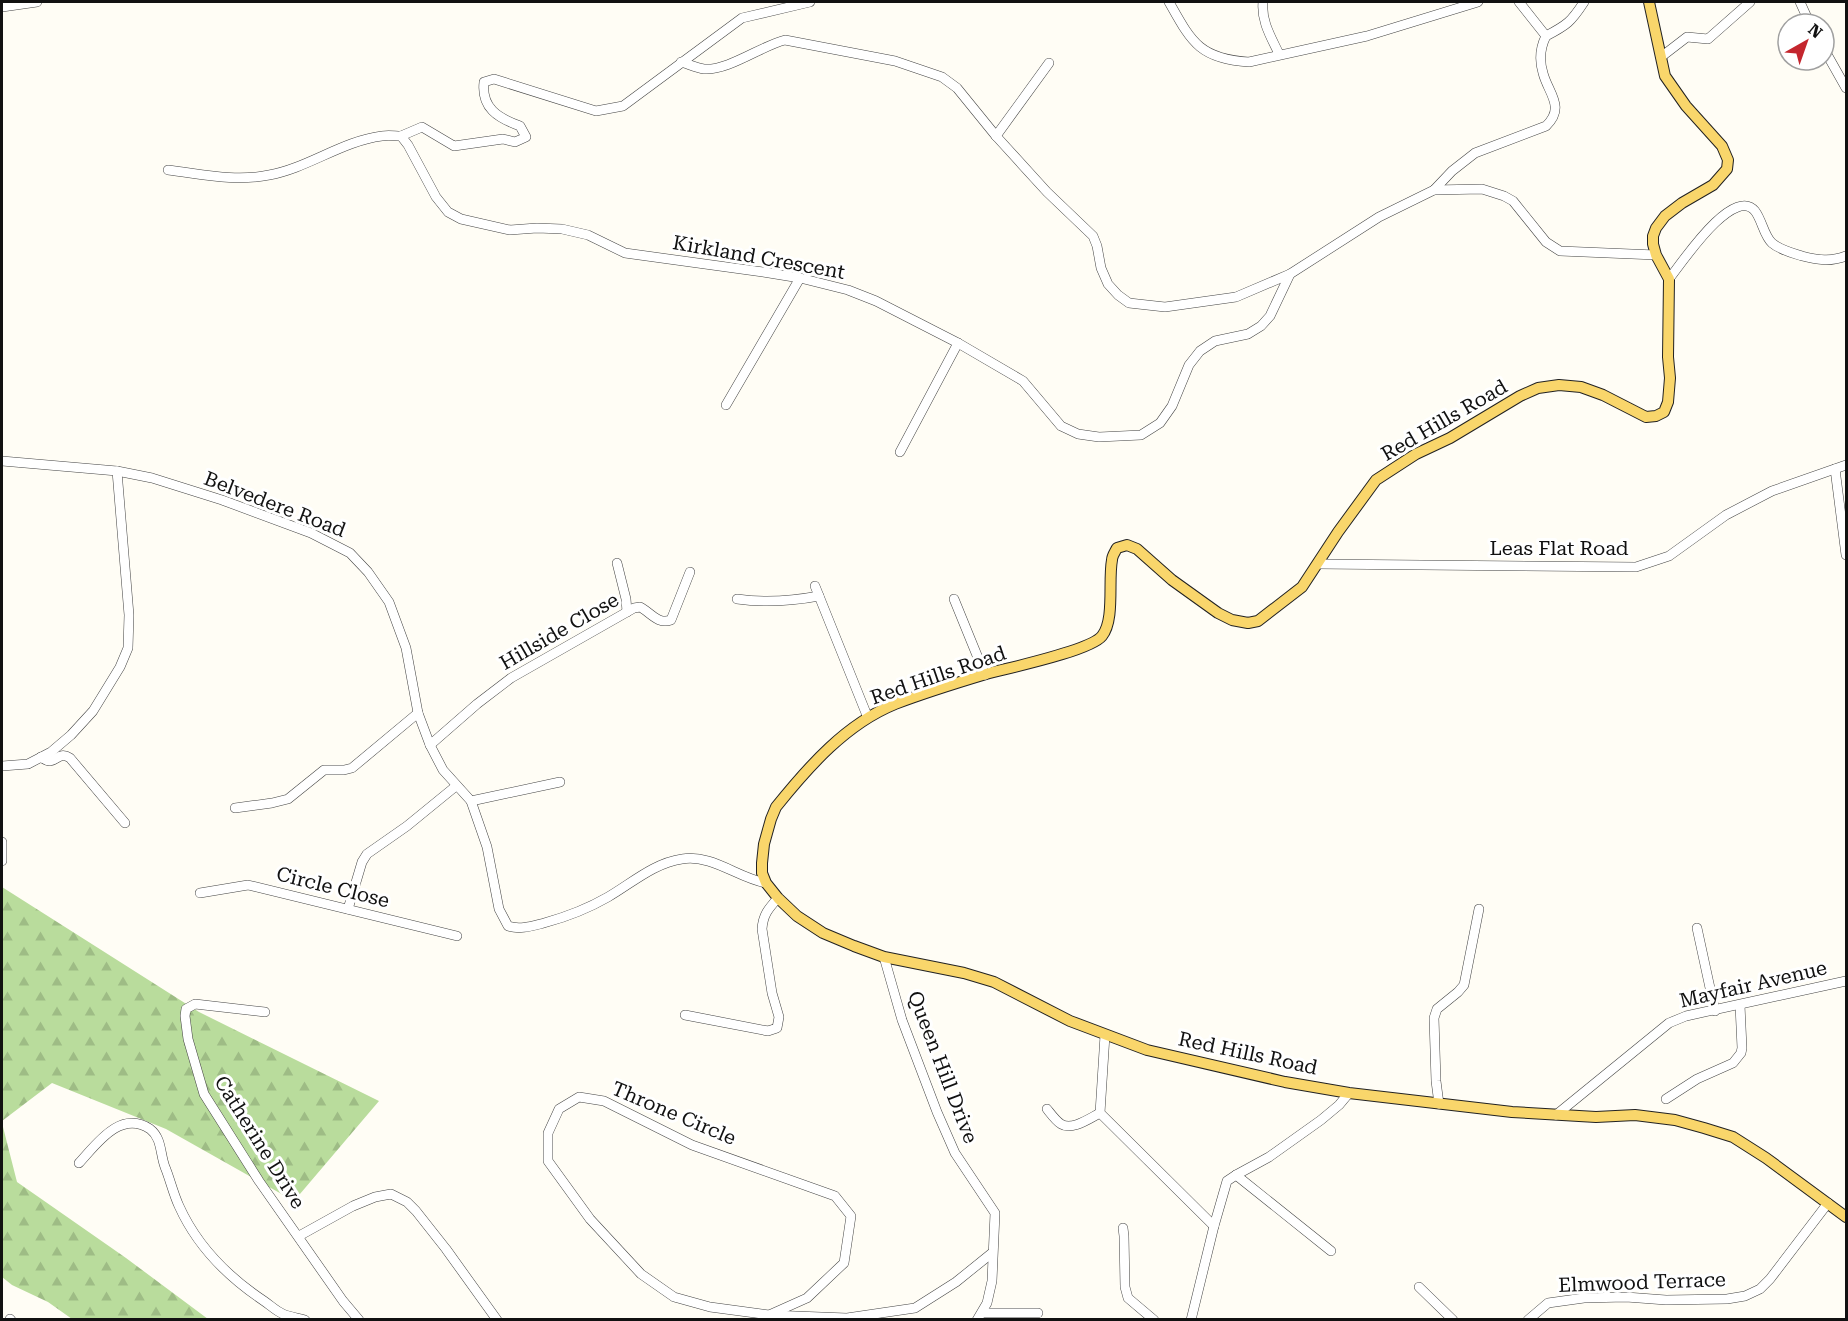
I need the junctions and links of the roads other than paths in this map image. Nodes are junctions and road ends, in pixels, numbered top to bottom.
1 (37, 2) edge
2 (810, 2) edge
3 (1168, 2) edge
4 (1263, 2) edge
5 (1478, 2) edge
6 (1518, 2) edge
7 (1584, 2) edge
8 (1649, 2) edge
9 (1750, 2) edge
10 (2, 7) edge
11 (1546, 36) junction
12 (1279, 54) junction
13 (1660, 57) junction
14 (681, 62) junction
15 (1049, 63) dead end
16 (1836, 70) edge
17 (1846, 88) edge
18 (401, 136) junction
19 (996, 136) junction
20 (168, 170) dead end
21 (1434, 190) junction
22 (1656, 255) junction
23 (1846, 256) edge
24 (1290, 274) junction
25 (800, 278) junction
26 (1669, 279) junction
27 (958, 343) junction
28 (726, 405) dead end
29 (900, 452) dead end
30 (2, 461) edge
31 (1846, 465) edge
32 (1835, 469) junction
33 (117, 471) junction
34 (1846, 555) edge
35 (617, 563) dead end
36 (1318, 564) junction
37 (690, 572) dead end
38 (815, 586) dead end
39 (819, 596) junction
40 (737, 599) dead end
41 (954, 599) dead end
42 (627, 612) junction
43 (985, 675) junction
44 (418, 712) junction
45 (868, 718) junction
46 (430, 745) junction
47 (41, 757) junction
48 (2, 766) edge
49 (560, 782) dead end
50 (456, 786) junction
51 (471, 801) junction
52 (235, 808) dead end
53 (125, 824) dead end
54 (2, 842) edge
55 (2, 861) edge
56 (766, 883) junction
57 (200, 893) dead end
58 (778, 898) junction
59 (348, 909) junction
60 (1479, 909) dead end
61 (1697, 928) dead end
62 (457, 936) dead end
63 (884, 957) junction
64 (1846, 981) edge
65 (1740, 1005) junction
66 (1716, 1011) junction
67 (264, 1012) dead end
68 (685, 1015) dead end
69 (1105, 1035) junction
70 (1349, 1093) junction
71 (1666, 1099) dead end
72 (1439, 1104) junction
73 (1047, 1109) dead end
74 (1100, 1113) junction
75 (1556, 1115) junction
76 (79, 1163) dead end
77 (1236, 1175) junction
78 (1828, 1203) junction
79 (1846, 1217) edge
80 (1214, 1226) junction
81 (1123, 1228) dead end
82 (299, 1236) junction
83 (1331, 1251) dead end
84 (992, 1253) junction
85 (1419, 1287) dead end
86 (1038, 1313) dead end
87 (769, 1315) junction
88 (980, 1316) edge
89 (305, 1320) edge
90 (358, 1320) edge
91 (497, 1320) edge
92 (1154, 1320) edge
93 (1191, 1320) edge
94 (1453, 1320) edge
95 (1528, 1320) edge

1 - 10 street
2 - 14 street
3 - 12 street
4 - 12 street
5 - 12 street
6 - 11 street
7 - 11 street
8 - 13 main road
9 - 13 street
11 - 21 street
13 - 22 main road
14 - 18 street
14 - 19 street
15 - 19 street
16 - 17 street
18 - 20 street
18 - 25 street, Kirkland Crescent
19 - 24 street
21 - 22 street
21 - 24 street
22 - 26 main road, Red Hills Road
23 - 26 street
24 - 27 street, Kirkland Crescent
25 - 27 street, Kirkland Crescent
25 - 28 street
26 - 36 main road, Red Hills Road
27 - 29 street
30 - 33 street, Belvedere Road
31 - 32 street, Leas Flat Road
32 - 34 street
32 - 36 street, Leas Flat Road
33 - 44 street, Belvedere Road
33 - 47 street
35 - 42 street
36 - 43 main road, Red Hills Road
37 - 42 street, Hillside Close
38 - 39 street
39 - 40 street
39 - 45 street
41 - 43 street
42 - 46 street, Hillside Close
43 - 45 main road, Red Hills Road
44 - 46 street, Belvedere Road
44 - 52 street
45 - 56 main road, Red Hills Road
46 - 50 street, Belvedere Road
47 - 48 street
47 - 53 street
49 - 51 street
50 - 51 street, Belvedere Road
50 - 59 street
51 - 56 street, Belvedere Road
54 - 55 street
56 - 58 main road, Red Hills Road
57 - 59 street, Circle Close
58 - 63 main road, Red Hills Road
58 - 68 street
59 - 62 street, Circle Close
60 - 72 street
61 - 66 street
63 - 69 main road, Red Hills Road
63 - 84 street, Queen Hill Drive
64 - 65 street, Mayfair Avenue
65 - 66 street, Mayfair Avenue
65 - 71 street
66 - 75 street, Mayfair Avenue
67 - 82 street, Catherine Drive
69 - 70 main road, Red Hills Road
69 - 74 street
70 - 72 main road, Red Hills Road
70 - 77 street
72 - 75 main road, Red Hills Road
73 - 74 street
74 - 80 street
75 - 78 main road, Red Hills Road
76 - 89 street
77 - 80 street
77 - 83 street
78 - 79 main road, Red Hills Road
78 - 95 street, Elmwood Terrace
80 - 93 street
81 - 92 street
82 - 90 street, Catherine Drive
82 - 91 street
84 - 87 street, Throne Circle
84 - 88 street, Queen Hill Drive
85 - 94 street
86 - 88 street
87 - 87 street, Throne Circle

